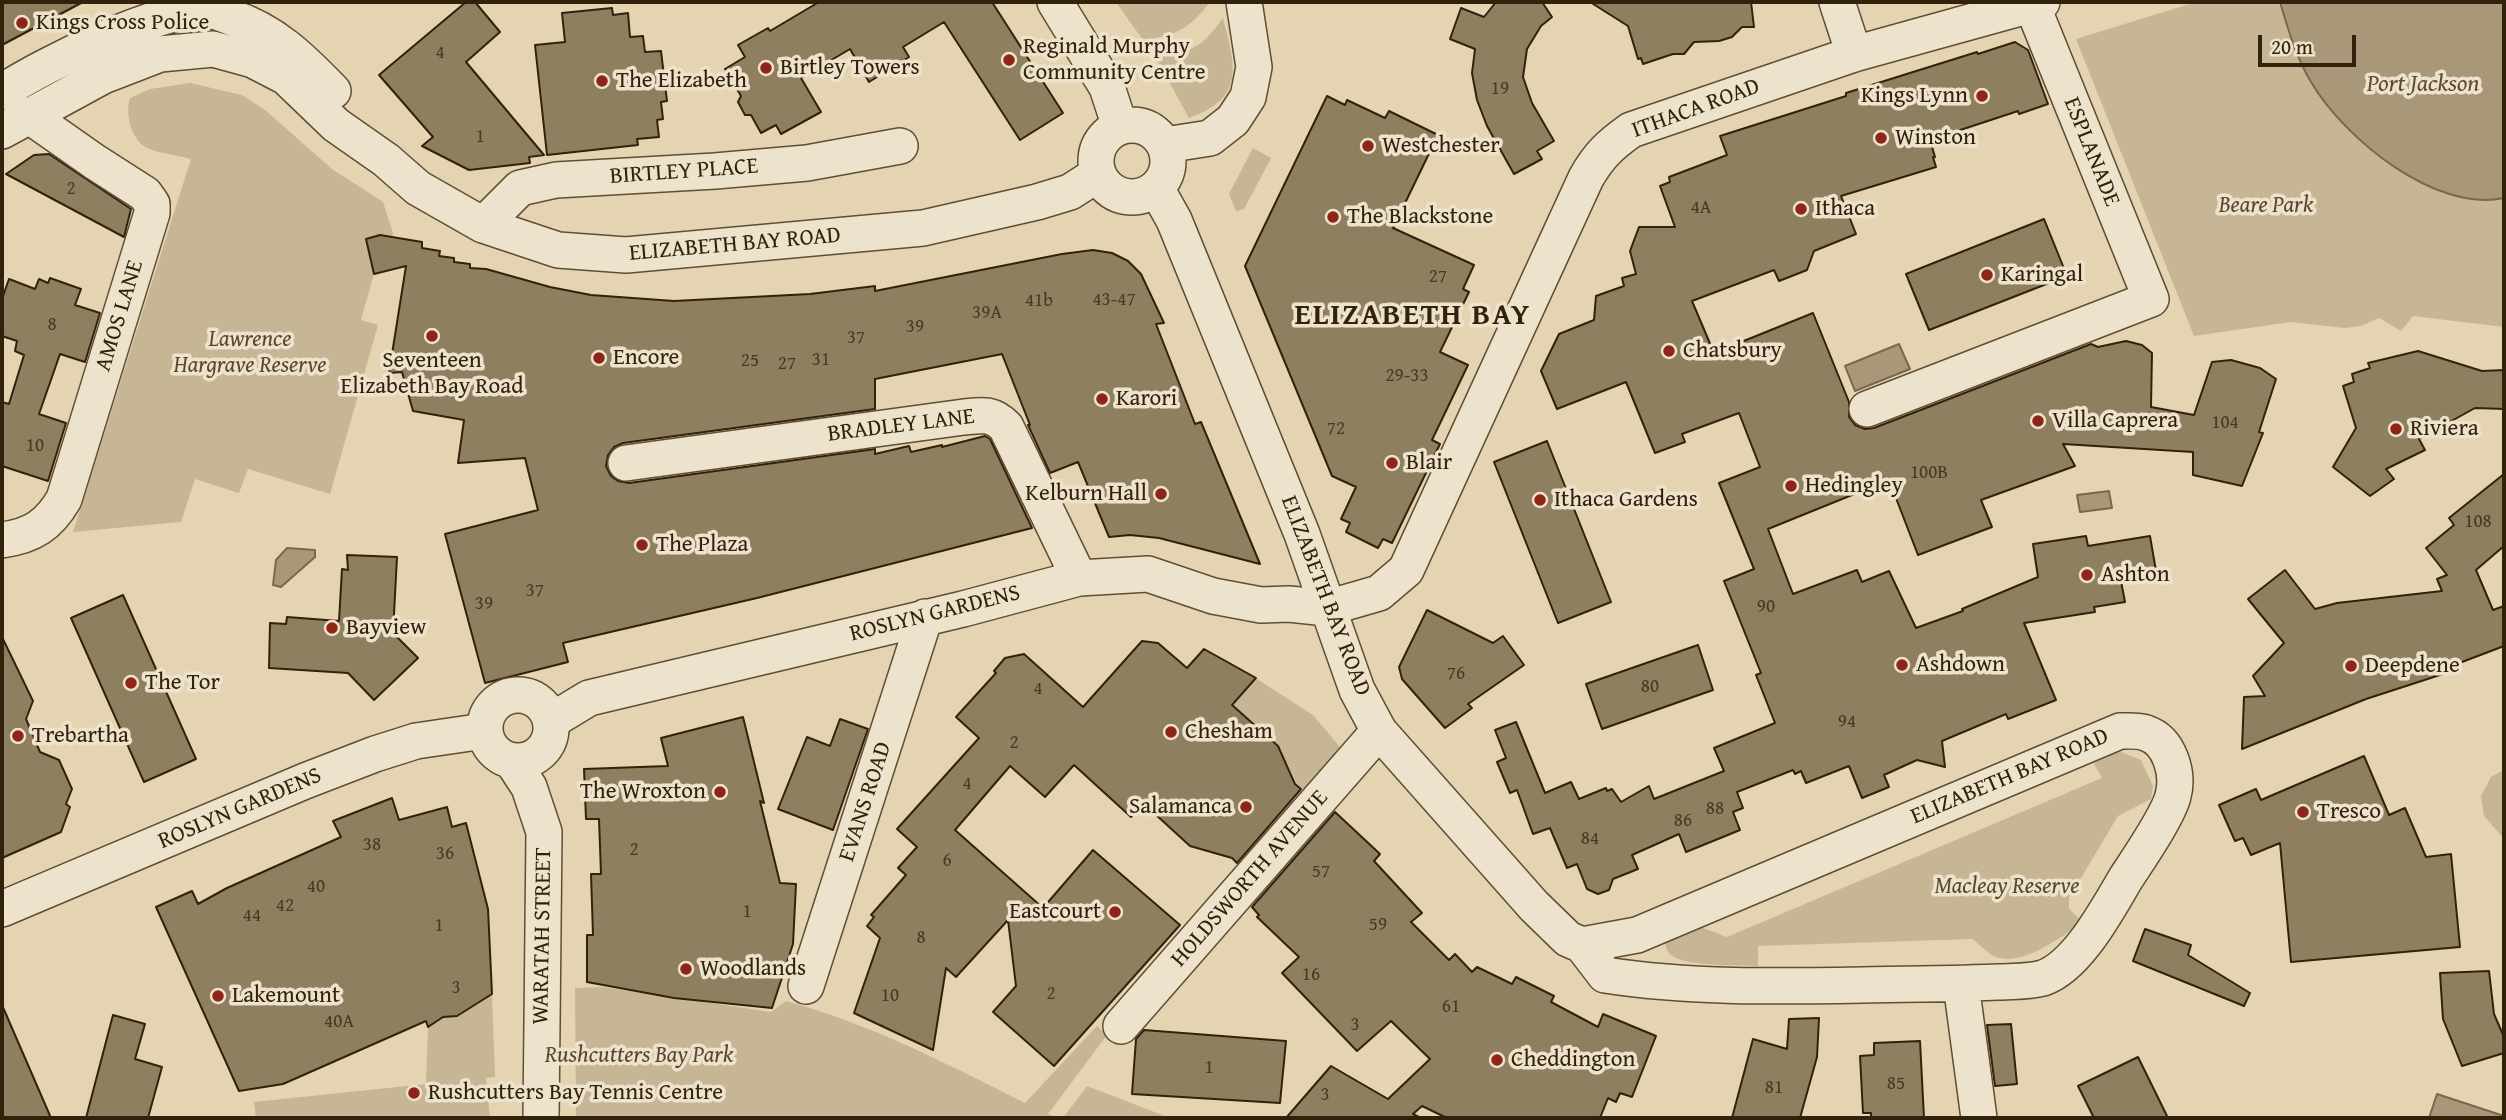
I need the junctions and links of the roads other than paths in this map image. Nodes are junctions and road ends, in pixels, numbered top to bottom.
1 (1055, 2) edge
2 (1244, 2) edge
3 (1837, 2) edge
4 (2037, 4) edge
5 (206, 6) edge
6 (1854, 54) junction
7 (2, 92) edge
8 (15, 123) edge
9 (1120, 127) junction
10 (1165, 145) junction
11 (900, 146) dead end
12 (386, 160) junction
13 (1098, 174) junction
14 (1156, 188) junction
15 (483, 225) junction
16 (1867, 409) dead end
17 (626, 463) dead end
18 (2, 540) edge
19 (1079, 578) junction
20 (1327, 608) junction
21 (925, 617) junction
22 (551, 721) junction
23 (484, 731) junction
24 (1379, 731) junction
25 (512, 761) junction
26 (2, 909) edge
27 (1641, 933) junction
28 (1582, 945) junction
29 (1674, 983) junction
30 (1961, 984) junction
31 (806, 986) dead end
32 (1121, 1026) dead end
33 (541, 1118) edge
34 (1979, 1118) edge

1 - 9 street
2 - 10 street
3 - 6 street
4 - 6 street, ITHACA ROAD
4 - 16 street, ESPLANADE
5 - 7 street
5 - 12 street, ELIZABETH BAY ROAD
6 - 20 street, ITHACA ROAD
8 - 12 street, ELIZABETH BAY ROAD
8 - 18 street, AMOS LANE
9 - 10 street
9 - 13 street
10 - 14 street
11 - 15 street, BIRTLEY PLACE
12 - 15 street, ELIZABETH BAY ROAD
13 - 14 street
13 - 15 street, ELIZABETH BAY ROAD
14 - 20 street, ELIZABETH BAY ROAD
17 - 19 street, BRADLEY LANE
19 - 20 street, ROSLYN GARDENS
19 - 21 street, ROSLYN GARDENS
20 - 24 street, ELIZABETH BAY ROAD
21 - 22 street, ROSLYN GARDENS
21 - 31 street, EVANS ROAD
22 - 23 street
22 - 25 street
23 - 25 street
23 - 26 street, ROSLYN GARDENS
24 - 28 street, ELIZABETH BAY ROAD
24 - 32 street, HOLDSWORTH AVENUE
25 - 33 street, WARATAH STREET
27 - 28 street, ELIZABETH BAY ROAD
27 - 29 street
27 - 30 street, ELIZABETH BAY ROAD
28 - 29 street, ELIZABETH BAY ROAD
29 - 30 street, ELIZABETH BAY ROAD
30 - 34 street

